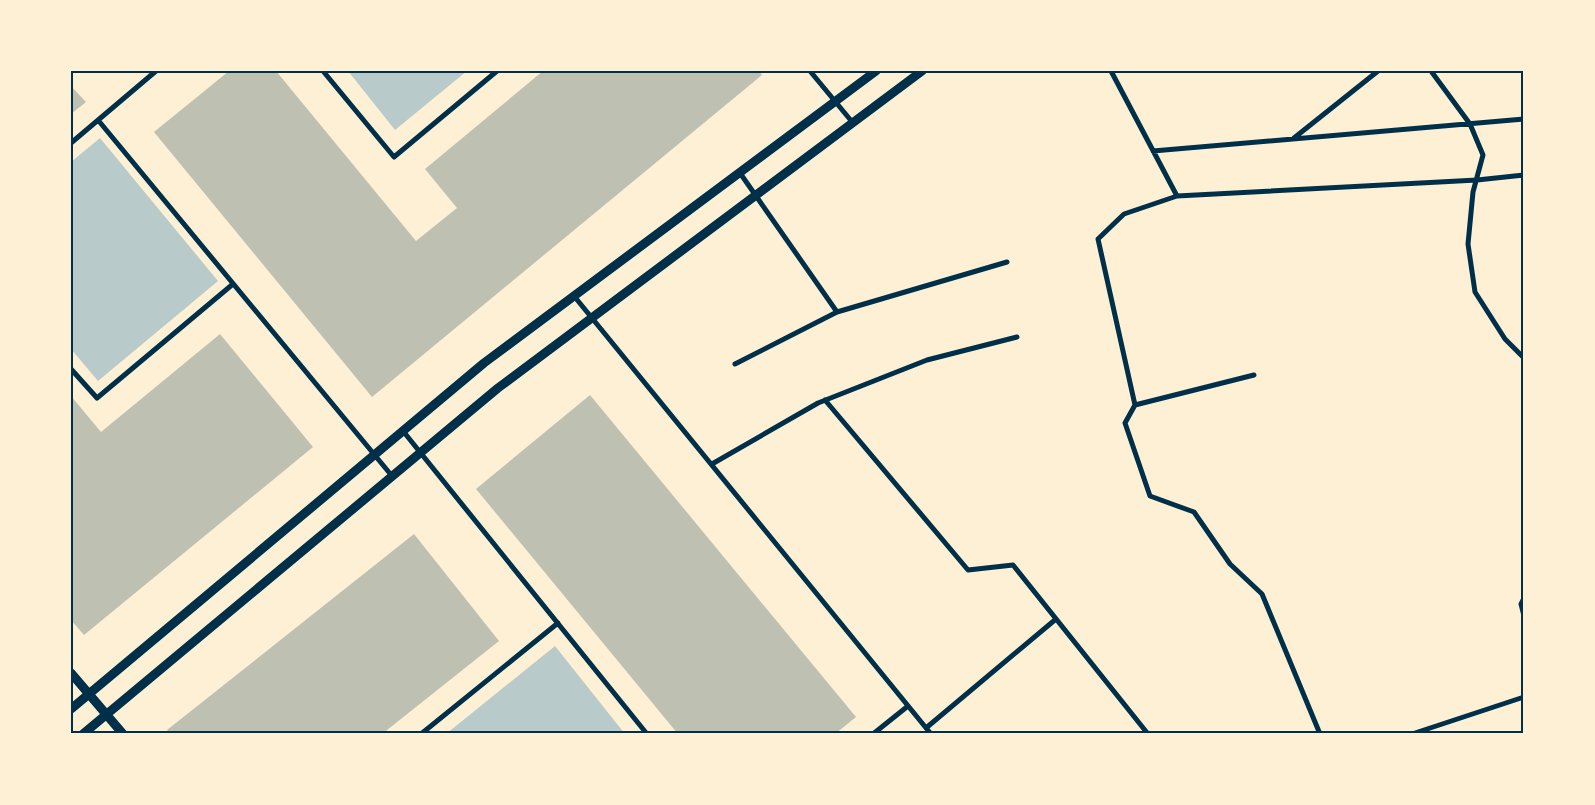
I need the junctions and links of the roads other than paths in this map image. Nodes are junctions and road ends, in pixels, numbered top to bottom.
1 (156, 71) edge
2 (323, 71) edge
3 (498, 71) edge
4 (810, 71) edge
5 (876, 71) edge
6 (922, 71) edge
7 (1111, 71) edge
8 (1378, 71) edge
9 (1431, 71) edge
10 (835, 102) junction
11 (1524, 119) edge
12 (98, 120) junction
13 (853, 123) junction
14 (1470, 124) junction
15 (1293, 139) junction
16 (71, 142) edge
17 (1153, 151) junction
18 (740, 173) junction
19 (1524, 175) edge
20 (1477, 180) junction
21 (756, 195) junction
22 (1177, 196) junction
23 (1007, 262) dead end
24 (233, 284) junction
25 (574, 296) junction
26 (837, 312) junction
27 (592, 318) junction
28 (1017, 337) dead end
29 (1524, 358) edge
30 (736, 364) dead end
31 (71, 368) edge
32 (1254, 376) dead end
33 (825, 400) junction
34 (1135, 405) junction
35 (403, 431) junction
36 (421, 452) junction
37 (374, 454) junction
38 (712, 464) junction
39 (392, 476) junction
40 (1524, 598) edge
41 (1524, 616) edge
42 (1056, 619) junction
43 (558, 623) junction
44 (71, 674) edge
45 (89, 694) junction
46 (1524, 697) edge
47 (908, 706) junction
48 (71, 709) edge
49 (106, 714) junction
50 (926, 728) junction
51 (84, 734) edge
52 (123, 734) edge
53 (420, 734) edge
54 (647, 734) edge
55 (873, 734) edge
56 (931, 734) edge
57 (1148, 734) edge
58 (1320, 734) edge
59 (1412, 734) edge

1 - 12 street
2 - 3 street
4 - 10 street
5 - 10 street
6 - 13 street
7 - 17 street
8 - 15 street
9 - 14 street
10 - 13 street
10 - 18 street
11 - 14 street
12 - 16 street
12 - 24 street
13 - 21 street
14 - 15 street
14 - 20 street
15 - 17 street
17 - 22 street
18 - 21 street
18 - 25 street
19 - 20 street
20 - 22 street
20 - 29 street
21 - 26 street
21 - 27 street
22 - 34 street
23 - 26 street
24 - 31 street
24 - 37 street
25 - 27 street
25 - 35 street
26 - 30 street
27 - 36 street
27 - 38 street
28 - 33 street
32 - 34 street
33 - 38 street
33 - 42 street
34 - 58 street
35 - 36 street
35 - 37 street
36 - 39 street
36 - 43 street
37 - 39 street
37 - 45 street
38 - 47 street
39 - 49 street
40 - 41 street
42 - 50 street
42 - 57 street
43 - 53 street
43 - 54 street
44 - 45 street
45 - 48 street
45 - 49 street
46 - 59 street
47 - 50 street
47 - 55 street
49 - 51 street
49 - 52 street
50 - 56 street

